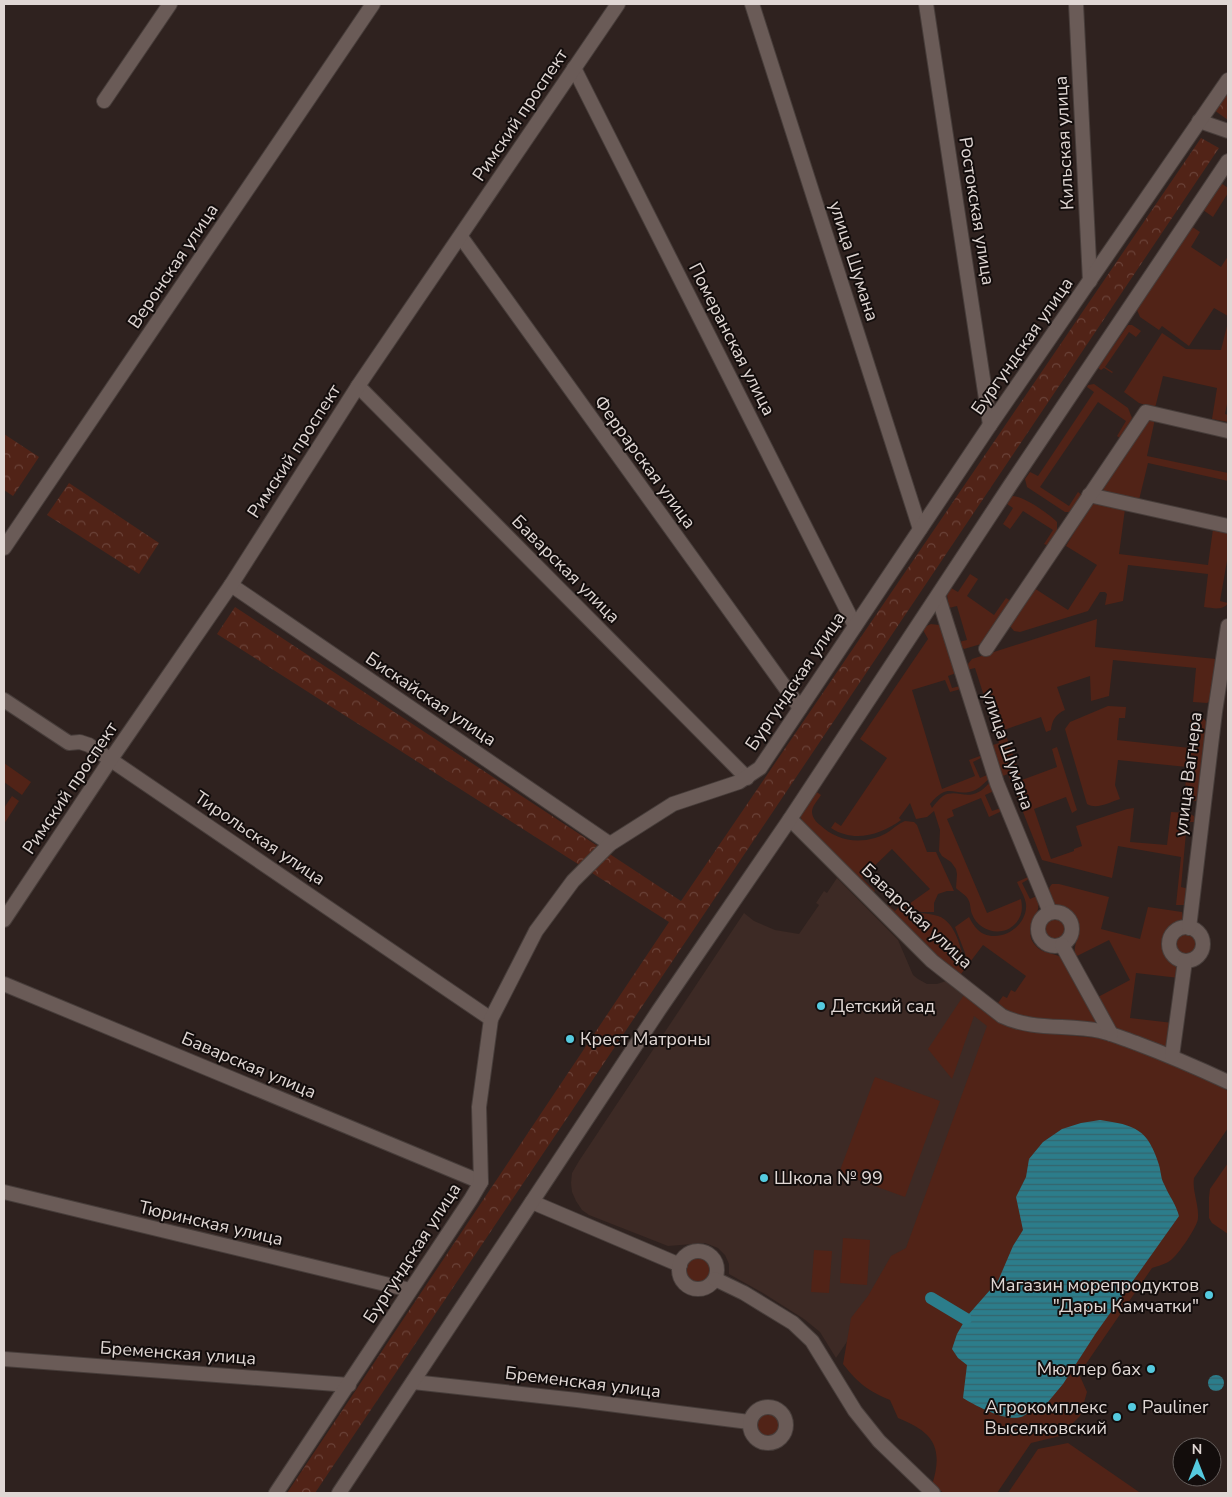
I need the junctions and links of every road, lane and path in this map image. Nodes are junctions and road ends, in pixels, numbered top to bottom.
1 (170, 4) edge
2 (373, 4) edge
3 (618, 4) edge
4 (752, 4) edge
5 (926, 4) edge
6 (1076, 4) edge
7 (574, 68) junction
8 (1228, 80) edge
9 (104, 101) dead end
10 (1199, 121) junction
11 (1228, 131) edge
12 (1228, 161) edge
13 (461, 236) junction
14 (1090, 280) junction
15 (358, 386) junction
16 (990, 424) junction
17 (1228, 431) edge
18 (1089, 495) junction
19 (1228, 526) edge
20 (920, 529) junction
21 (4, 548) edge
22 (232, 585) junction
23 (938, 596) junction
24 (855, 626) junction
25 (1228, 626) edge
26 (986, 649) dead end
27 (4, 700) edge
28 (800, 708) junction
29 (111, 759) junction
30 (747, 778) junction
31 (790, 819) junction
32 (610, 844) junction
33 (1050, 912) junction
34 (4, 920) edge
35 (1189, 928) junction
36 (1062, 945) junction
37 (1185, 962) junction
38 (4, 984) edge
39 (491, 1019) junction
40 (1111, 1034) junction
41 (1172, 1056) junction
42 (1228, 1082) edge
43 (481, 1182) junction
44 (4, 1192) edge
45 (532, 1202) junction
46 (680, 1265) junction
47 (715, 1279) junction
48 (410, 1290) junction
49 (4, 1360) edge
50 (413, 1382) junction
51 (349, 1385) junction
52 (749, 1422) dead end
53 (276, 1493) edge
54 (339, 1493) edge
55 (933, 1493) edge

1 - 9 street
2 - 21 street, Веронская улица
3 - 7 street, Римский проспект
4 - 20 street, улица Шумана
5 - 16 street, Ростокская улица
6 - 14 street, Кильская улица
7 - 13 street, Римский проспект
7 - 24 street, Померанская улица
8 - 10 street, Бургундская улица
10 - 11 street
10 - 14 street, Бургундская улица
12 - 23 street
13 - 15 street, Римский проспект
13 - 28 street, Феррарская улица
14 - 16 street, Бургундская улица
15 - 22 street, Римский проспект
15 - 30 street, Баварская улица
16 - 20 street, Бургундская улица
17 - 18 street
18 - 19 street
18 - 26 street
20 - 24 street, Бургундская улица
22 - 29 street, Римский проспект
22 - 32 street, Бискайская улица
23 - 31 street
23 - 33 street, улица Шумана
24 - 28 street, Бургундская улица
25 - 35 street, улица Вагнера
27 - 29 street, Тирольская улица
28 - 30 street, Бургундская улица
29 - 34 street, Римский проспект
29 - 39 street, Тирольская улица
30 - 32 street, Бургундская улица
31 - 40 street, Баварская улица
31 - 45 street
32 - 39 street, Бургундская улица
33 - 36 street
33 - 36 street
35 - 37 street
35 - 37 street
36 - 40 street
37 - 41 street
38 - 43 street, Баварская улица
39 - 43 street, Бургундская улица
40 - 41 street, Баварская улица
41 - 42 street, Баварская улица
43 - 48 street, Бургундская улица
44 - 48 street, Тюринская улица
45 - 46 street
45 - 50 street
46 - 47 street
46 - 47 street
47 - 55 street
48 - 51 street, Бургундская улица
49 - 51 street, Бременская улица
50 - 52 street, Бременская улица
50 - 54 street
51 - 53 street, Бургундская улица

